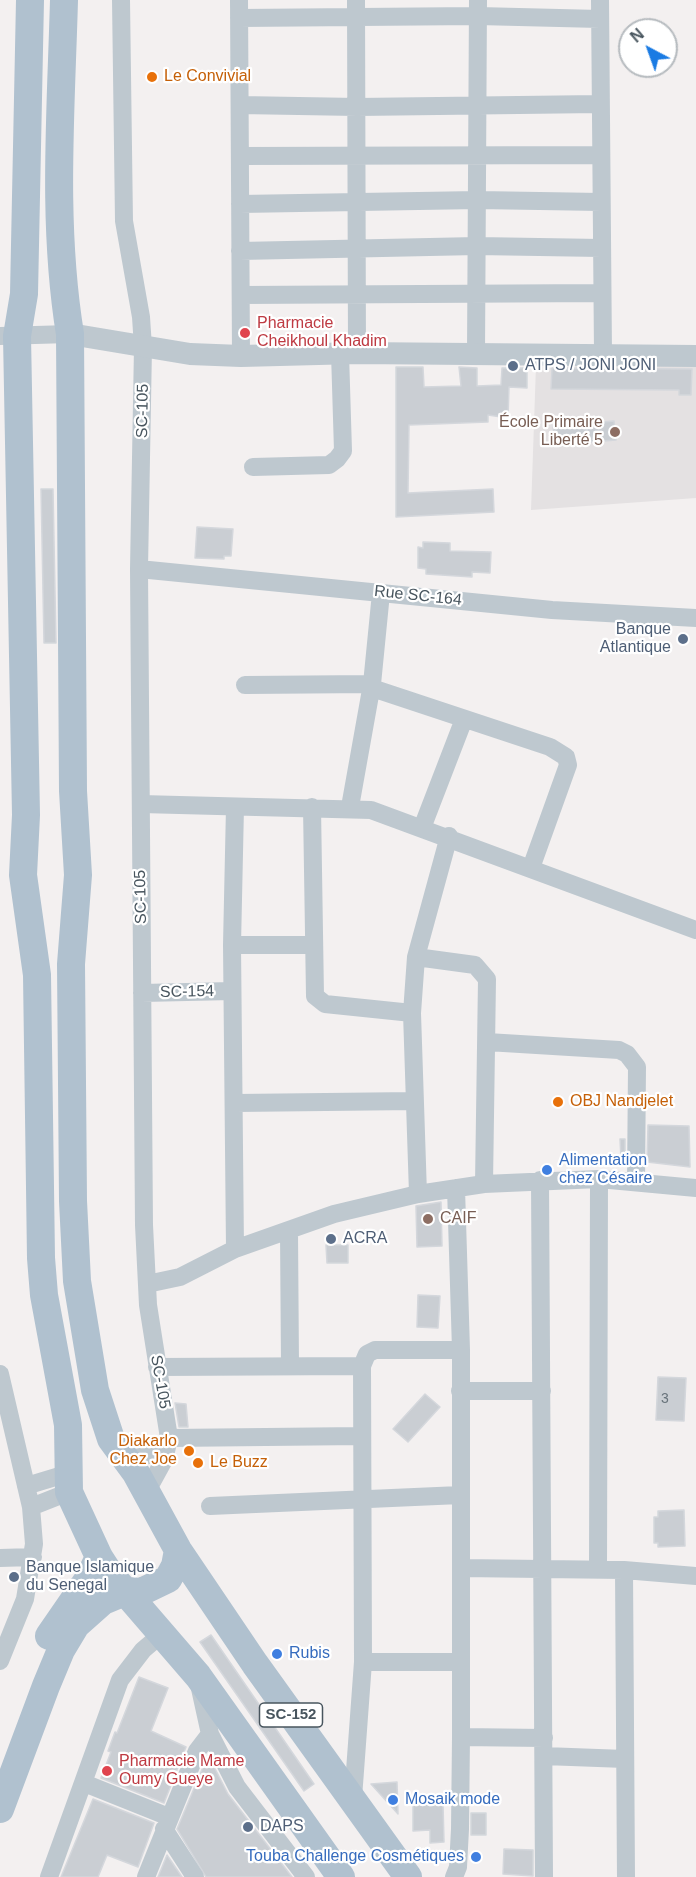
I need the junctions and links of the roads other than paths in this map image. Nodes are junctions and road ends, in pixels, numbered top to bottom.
1 (30, 0) edge
2 (64, 0) edge
3 (121, 0) edge
4 (600, 0) edge
5 (478, 8) edge
6 (239, 9) edge
7 (356, 9) edge
8 (600, 19) junction
9 (599, 104) junction
10 (240, 105) junction
11 (477, 105) junction
12 (357, 107) junction
13 (600, 155) junction
14 (240, 156) junction
15 (357, 156) junction
16 (478, 156) junction
17 (478, 200) junction
18 (357, 202) junction
19 (601, 202) junction
20 (240, 204) junction
21 (477, 246) junction
22 (601, 248) junction
23 (357, 249) junction
24 (240, 251) junction
25 (602, 293) junction
26 (477, 294) junction
27 (241, 295) junction
28 (357, 295) junction
29 (70, 334) junction
30 (8, 336) edge
31 (143, 347) junction
32 (348, 353) junction
33 (476, 353) junction
34 (603, 353) junction
35 (241, 356) junction
36 (696, 356) edge
37 (253, 467) dead end
38 (140, 569) junction
39 (381, 593) junction
40 (696, 618) edge
41 (244, 685) dead end
42 (372, 686) junction
43 (464, 719) junction
44 (141, 804) junction
45 (235, 807) junction
46 (312, 807) junction
47 (350, 807) junction
48 (422, 828) junction
49 (449, 836) junction
50 (531, 868) junction
51 (696, 930) edge
52 (232, 945) junction
53 (313, 945) junction
54 (416, 957) junction
55 (232, 991) junction
56 (142, 993) junction
57 (412, 1013) junction
58 (488, 1042) junction
59 (416, 1101) junction
60 (236, 1103) junction
61 (599, 1179) junction
62 (540, 1180) junction
63 (636, 1182) junction
64 (484, 1184) junction
65 (456, 1188) junction
66 (696, 1188) edge
67 (418, 1194) junction
68 (289, 1232) junction
69 (235, 1249) junction
70 (147, 1284) junction
71 (461, 1350) junction
72 (290, 1365) junction
73 (362, 1366) junction
74 (157, 1367) junction
75 (0, 1378) edge
76 (460, 1391) junction
77 (542, 1391) junction
78 (362, 1436) junction
79 (168, 1442) junction
80 (124, 1457) junction
81 (69, 1483) junction
82 (26, 1486) junction
83 (147, 1491) junction
84 (460, 1496) junction
85 (362, 1500) junction
86 (210, 1506) dead end
87 (31, 1507) junction
88 (178, 1550) junction
89 (33, 1557) junction
90 (99, 1557) junction
91 (0, 1558) edge
92 (461, 1568) junction
93 (544, 1568) junction
94 (598, 1569) junction
95 (624, 1570) junction
96 (696, 1576) edge
97 (127, 1591) junction
98 (163, 1633) junction
99 (0, 1661) edge
100 (363, 1662) junction
101 (461, 1662) junction
102 (198, 1676) junction
103 (210, 1734) junction
104 (461, 1737) junction
105 (544, 1747) junction
106 (0, 1755) edge
107 (625, 1759) junction
108 (84, 1783) junction
109 (353, 1798) junction
110 (0, 1809) edge
111 (167, 1823) junction
112 (49, 1877) edge
113 (146, 1877) edge
114 (195, 1877) edge
115 (306, 1877) edge
116 (340, 1877) edge
117 (408, 1877) edge
118 (454, 1877) edge
119 (544, 1877) edge
120 (626, 1877) edge

1 - 30 main road
2 - 29 main road
3 - 31 street, SC-105
4 - 8 street
5 - 7 street
5 - 8 street
5 - 11 street
6 - 7 street
6 - 10 street
7 - 12 street
8 - 9 street
9 - 11 street
9 - 13 street
10 - 12 street
10 - 14 street
11 - 12 street
11 - 16 street
12 - 15 street
13 - 16 street
13 - 19 street
14 - 15 street
14 - 20 street
15 - 16 street
15 - 18 street
16 - 17 street
17 - 18 street
17 - 19 street
17 - 21 street
18 - 20 street
18 - 23 street
19 - 22 street
20 - 24 street
21 - 22 street
21 - 23 street
21 - 26 street
22 - 25 street
23 - 24 street
23 - 28 street
24 - 27 street
25 - 26 street
25 - 34 street
26 - 28 street
26 - 33 street
27 - 28 street
27 - 35 street
28 - 32 street
29 - 30 street
29 - 31 street
29 - 80 main road
30 - 81 main road
31 - 35 street
31 - 38 street, SC-105
32 - 33 street
32 - 35 street
32 - 37 street
33 - 34 street
34 - 36 street
38 - 39 street, Rue SC-164
38 - 44 street, SC-105
39 - 40 street, Rue SC-164
39 - 42 street
41 - 42 street
42 - 43 street
42 - 47 street
43 - 48 street
43 - 50 street
44 - 45 street
44 - 56 street, SC-105
45 - 46 street
45 - 52 street
46 - 47 street
46 - 53 street
47 - 48 street
48 - 49 street
49 - 50 street
49 - 54 street
50 - 51 street
52 - 53 street
52 - 55 street
53 - 57 street
54 - 57 street
54 - 58 street
55 - 56 street, SC-154
55 - 60 street
56 - 70 street, SC-105
57 - 59 street
58 - 63 street
58 - 64 street
59 - 60 street
59 - 67 street
60 - 69 street
61 - 62 street
61 - 63 street
61 - 94 street
62 - 64 street
62 - 77 street
63 - 66 street
64 - 65 street
65 - 67 street
65 - 71 street
67 - 68 street
68 - 69 street
68 - 72 street
69 - 70 street
70 - 74 street, SC-105
71 - 73 street
71 - 76 street
72 - 73 street
72 - 74 street
73 - 78 street
74 - 79 street, SC-105
75 - 82 street
76 - 77 street
76 - 84 street
77 - 93 street
78 - 79 street
78 - 85 street
79 - 80 street
79 - 83 street, SC-105
80 - 81 main road
80 - 83 main road
81 - 82 street
81 - 87 street
81 - 90 main road
82 - 87 street
83 - 88 main road, SC-152
84 - 85 street
84 - 92 street
85 - 86 street
85 - 100 street
87 - 89 street
88 - 97 main road
88 - 109 main road, SC-152
89 - 91 street
89 - 99 street
90 - 97 main road
90 - 106 main road
92 - 93 street
92 - 101 street
93 - 94 street
93 - 105 street
94 - 95 street
95 - 96 street
95 - 107 street
97 - 98 main road
97 - 110 main road
98 - 102 main road
98 - 108 street
100 - 101 street
100 - 109 street
101 - 104 street
102 - 103 street
102 - 116 main road
103 - 111 street
103 - 115 street
104 - 105 street
104 - 118 street
105 - 107 street
105 - 119 street
107 - 120 street
108 - 111 street
108 - 112 street
109 - 117 main road, SC-152
111 - 113 street
111 - 114 street

